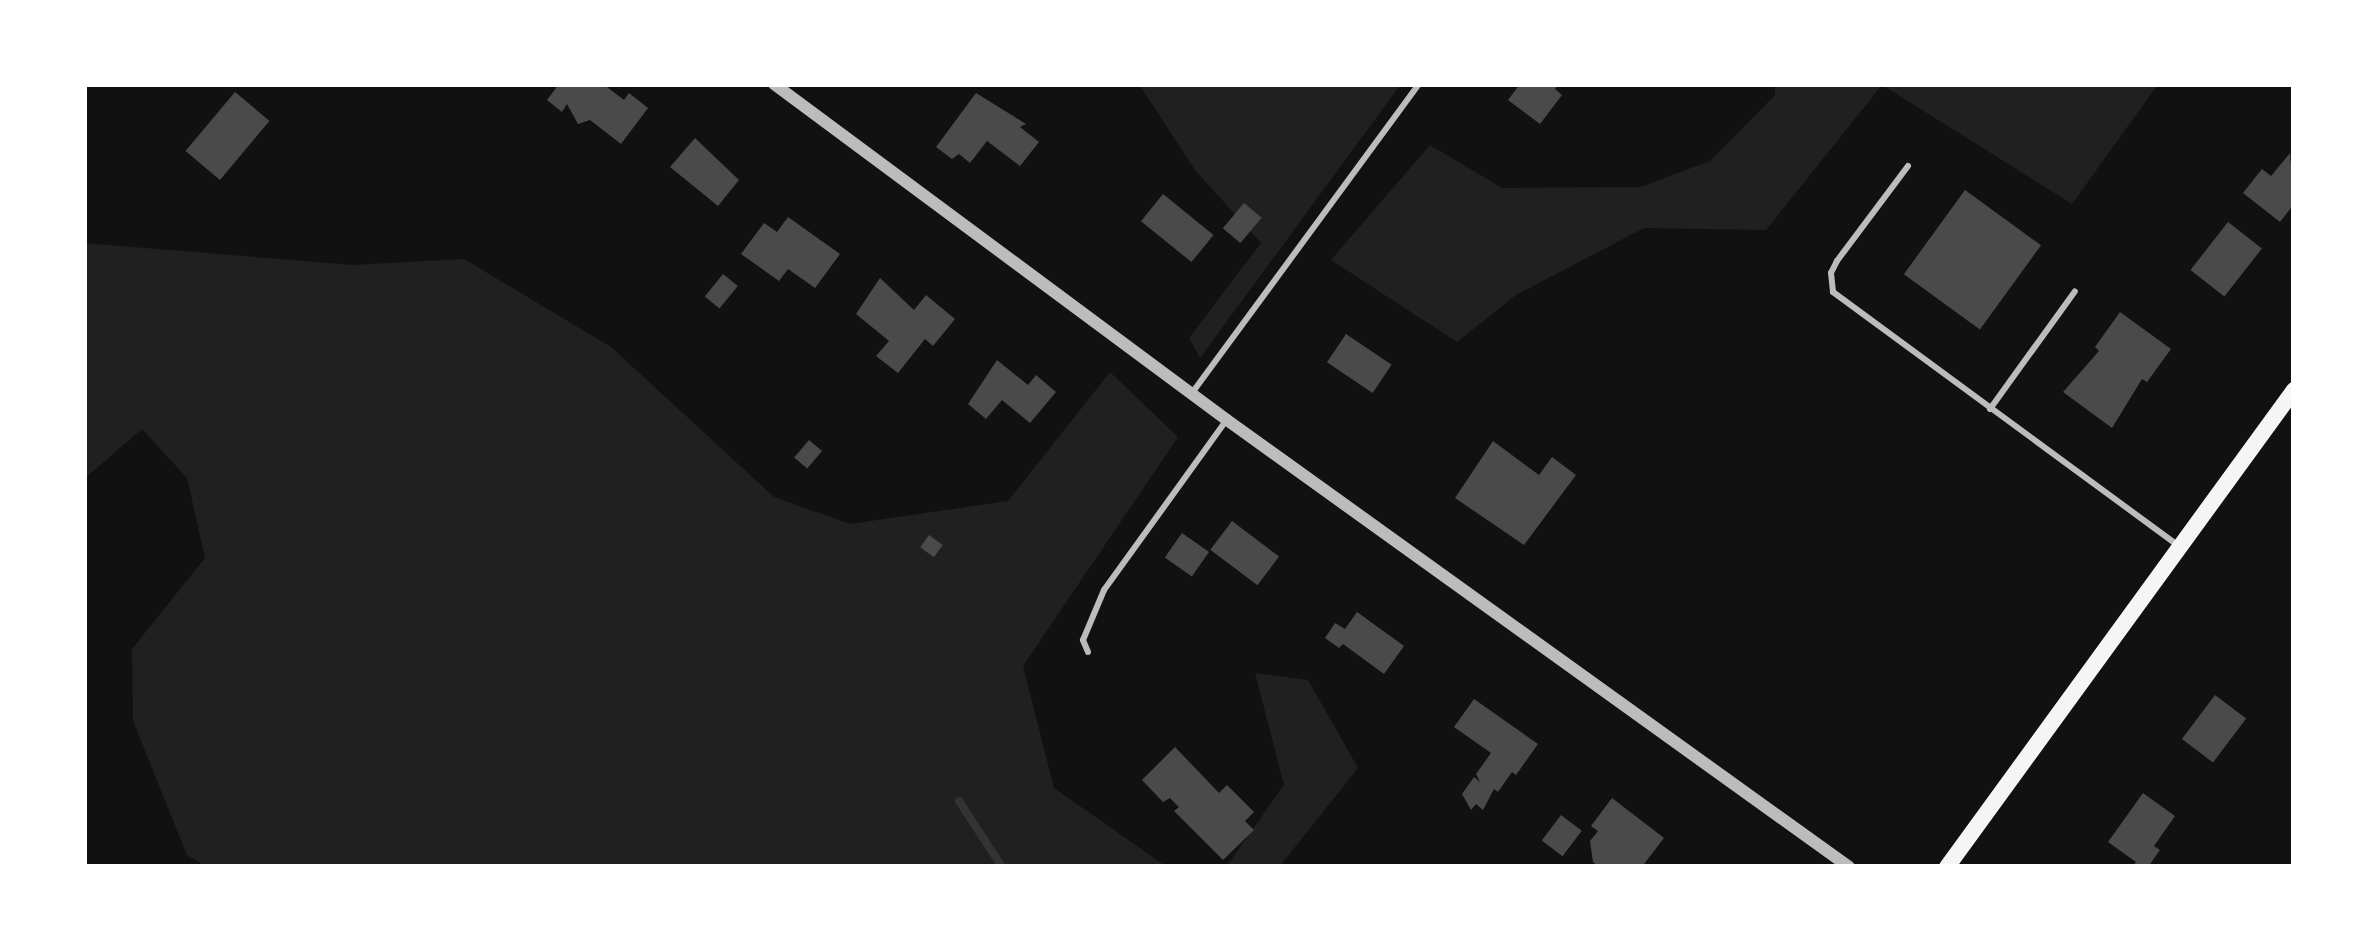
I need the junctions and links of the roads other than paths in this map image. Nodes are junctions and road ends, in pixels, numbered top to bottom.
1 (774, 84) edge
2 (1419, 84) edge
3 (1907, 166) dead end
4 (2075, 291) dead end
5 (2294, 391) edge
6 (1192, 393) junction
7 (1990, 409) junction
8 (1227, 419) junction
9 (2180, 547) junction
10 (1088, 652) dead end
11 (1849, 867) edge
12 (1947, 867) edge

1 - 6 street
2 - 6 lane
3 - 7 lane
4 - 7 lane
5 - 9 main road
6 - 8 street
7 - 9 lane
8 - 10 lane
8 - 11 street
9 - 12 main road

